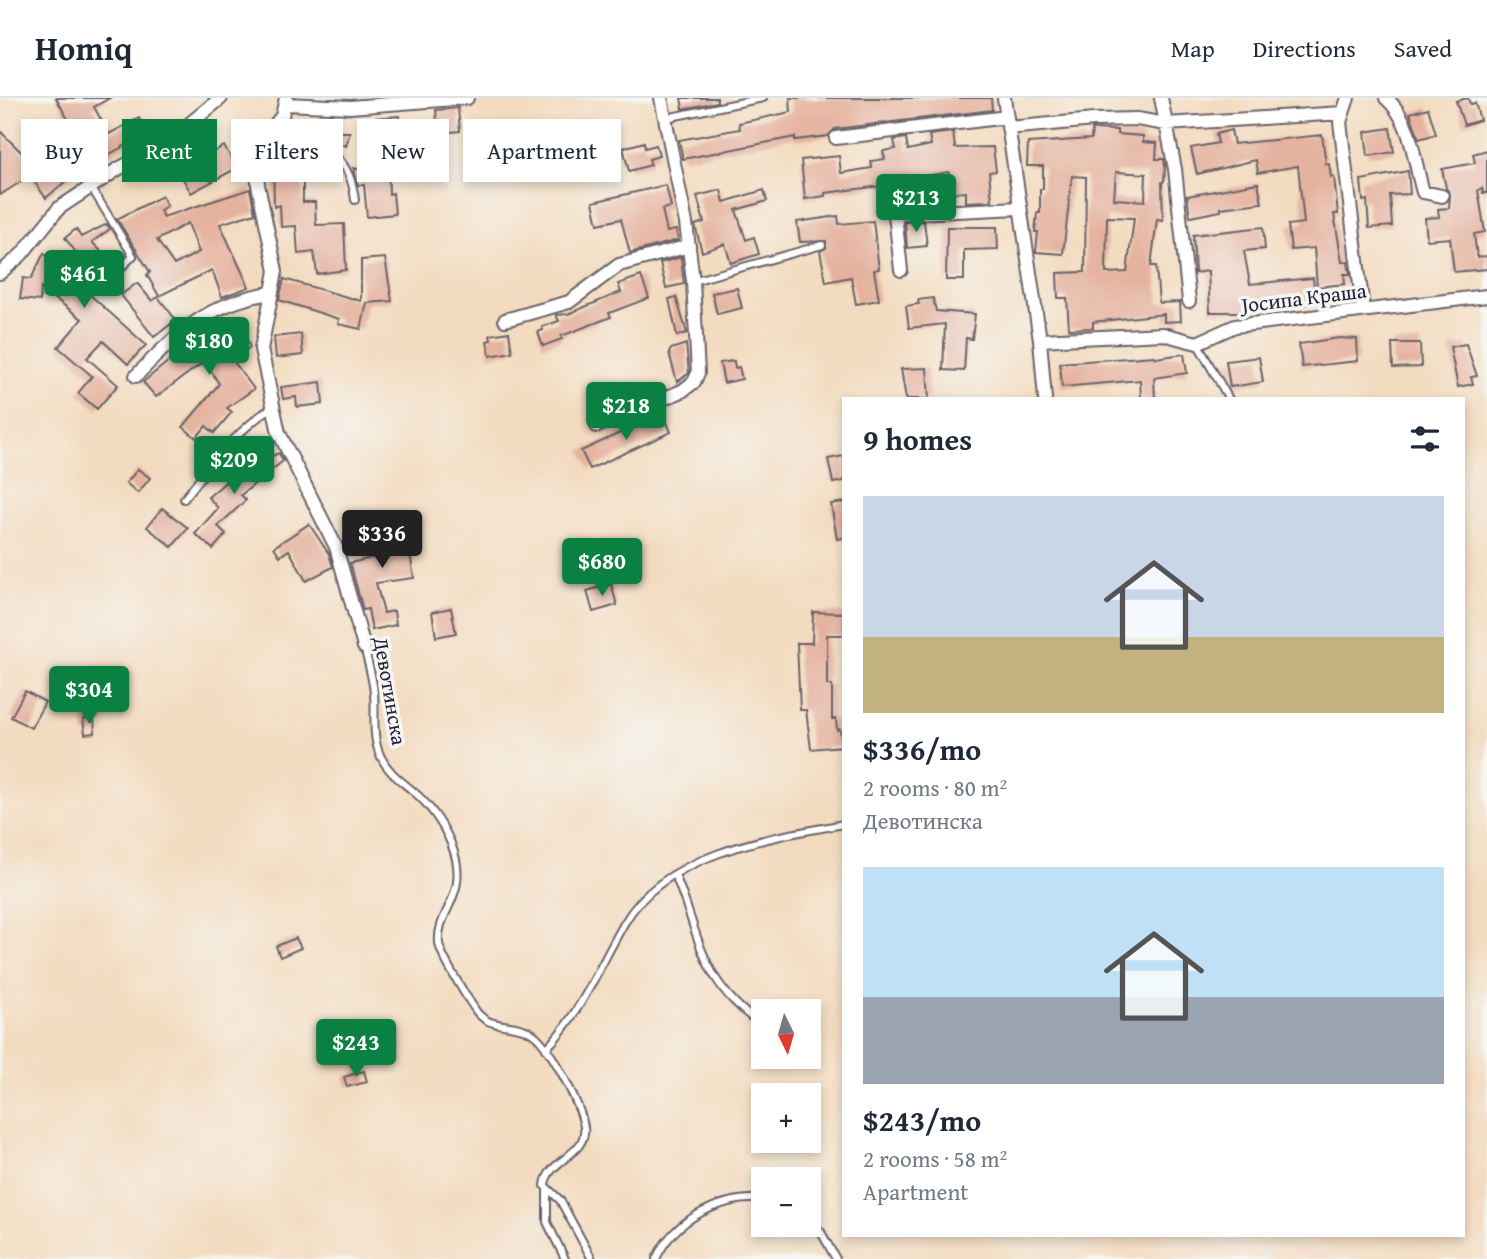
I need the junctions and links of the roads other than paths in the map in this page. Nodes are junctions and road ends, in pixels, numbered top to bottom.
1 (221, 98) edge
2 (467, 98) edge
3 (661, 98) edge
4 (763, 98) edge
5 (1004, 98) edge
6 (1161, 98) edge
7 (1348, 98) edge
8 (1385, 98) edge
9 (286, 101) edge
10 (1343, 113) junction
11 (279, 119) edge
12 (664, 119) junction
13 (1007, 123) junction
14 (1166, 124) junction
15 (836, 138) dead end
16 (343, 164) edge
17 (260, 182) edge
18 (91, 187) junction
19 (1442, 196) dead end
20 (355, 200) dead end
21 (1019, 208) junction
22 (689, 246) junction
23 (822, 246) dead end
24 (901, 270) dead end
25 (0, 274) edge
26 (693, 281) junction
27 (103, 286) dead end
28 (271, 293) junction
29 (1487, 296) edge
30 (1189, 301) dead end
31 (1363, 309) junction
32 (505, 320) dead end
33 (1040, 340) junction
34 (1197, 343) junction
35 (136, 376) dead end
36 (1045, 397) edge
37 (1228, 397) edge
38 (272, 407) junction
39 (597, 426) dead end
40 (184, 499) dead end
41 (364, 647) joint
42 (842, 824) edge
43 (676, 875) junction
44 (751, 1017) edge
45 (546, 1049) junction
46 (547, 1191) junction
47 (751, 1200) edge
48 (821, 1233) edge
49 (565, 1259) edge
50 (592, 1259) edge
51 (656, 1259) edge
52 (836, 1259) edge

1 - 18 street
2 - 9 street
3 - 12 street
4 - 12 lane
5 - 13 street
6 - 14 street
7 - 10 street
8 - 19 street
9 - 11 street, Девотинска
10 - 14 street
10 - 31 street
12 - 22 street
13 - 14 street
13 - 15 street
13 - 21 street
14 - 30 street
16 - 20 lane
17 - 28 street, Девотинска
18 - 25 street
18 - 27 lane
21 - 24 street
21 - 33 street
22 - 26 street
22 - 32 street
23 - 26 lane
26 - 39 street
28 - 35 street
28 - 38 street, Девотинска
29 - 31 street, Јосипа Краша
31 - 34 street, Јосипа Краша
33 - 34 street
33 - 36 street
34 - 37 lane
38 - 40 lane
38 - 41 street, Девотинска
41 - 45 lane, Девотинска
42 - 43 lane
43 - 44 lane
43 - 45 lane
45 - 46 lane
46 - 49 lane
46 - 50 lane
47 - 51 lane
48 - 52 lane

